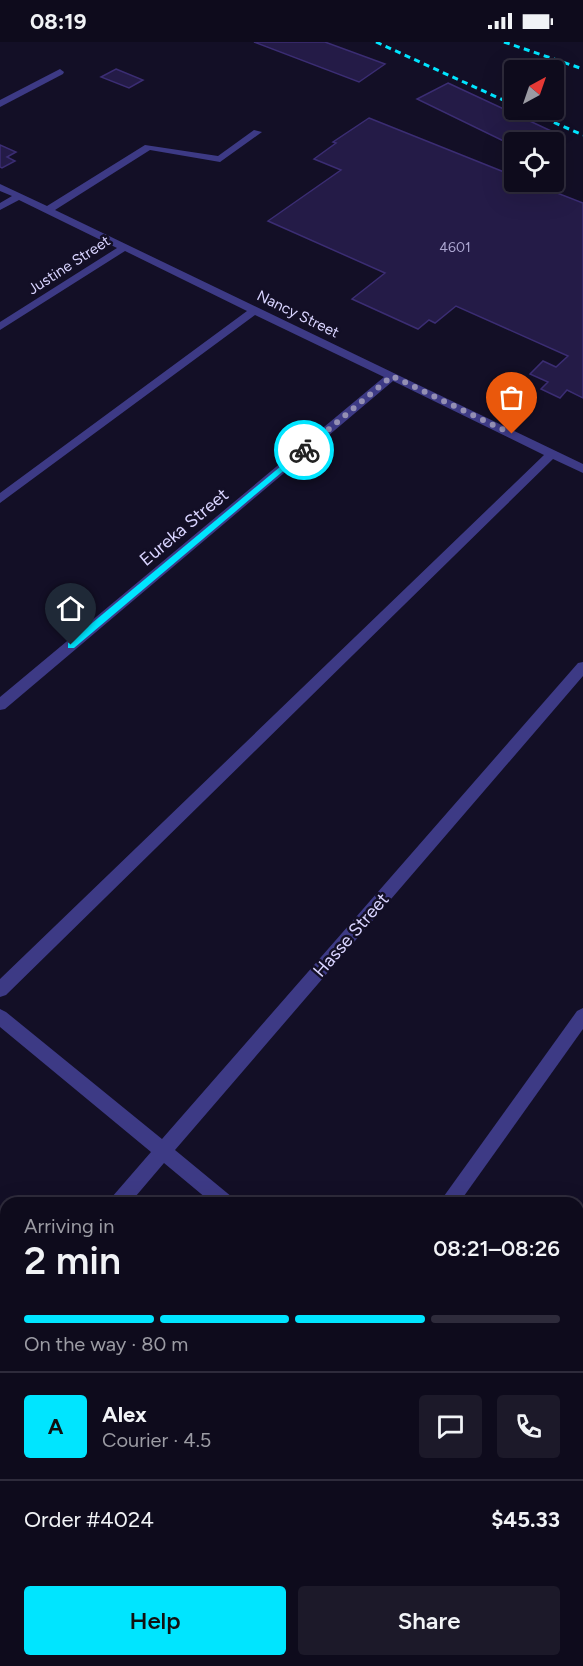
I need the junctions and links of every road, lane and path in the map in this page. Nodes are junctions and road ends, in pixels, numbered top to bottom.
1 (60, 72) dead end
2 (0, 104) edge
3 (257, 132) dead end
4 (0, 187) edge
5 (19, 196) junction
6 (0, 207) edge
7 (48, 210) junction
8 (125, 247) junction
9 (255, 310) junction
10 (0, 327) edge
11 (392, 376) junction
12 (552, 454) junction
13 (583, 469) edge
14 (0, 499) edge
15 (583, 667) edge
16 (0, 705) edge
17 (0, 990) edge
18 (583, 1016) edge
19 (0, 1017) edge
20 (164, 1151) junction
21 (123, 1197) edge
22 (219, 1197) edge
23 (452, 1197) edge

1 - 2 street
3 - 7 street
4 - 5 street, Nancy Street
5 - 6 street
5 - 7 street, Nancy Street
7 - 8 street, Nancy Street
8 - 9 street, Nancy Street
8 - 10 street, Justine Street
9 - 11 street, Nancy Street
9 - 14 street
11 - 12 street, Nancy Street
11 - 16 street, Eureka Street
12 - 13 street, Nancy Street
12 - 17 street
15 - 20 street, Hasse Street
18 - 23 street
19 - 20 street
20 - 21 street, Hasse Street
20 - 22 street

